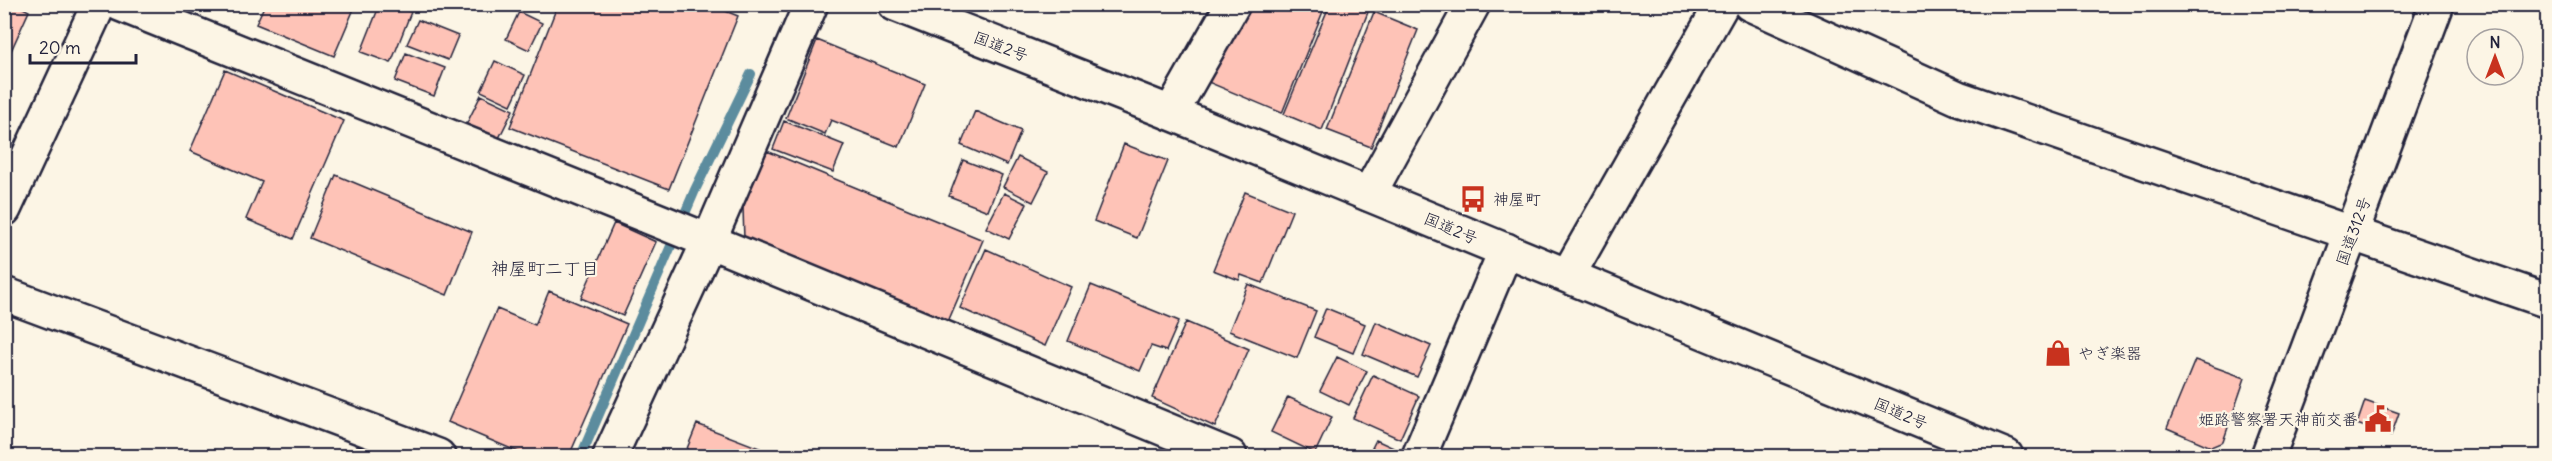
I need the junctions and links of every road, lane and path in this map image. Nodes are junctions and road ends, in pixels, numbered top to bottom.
1 (99, 4) edge
2 (120, 4) edge
3 (811, 4) edge
4 (895, 4) edge
5 (1233, 4) edge
6 (1473, 4) edge
7 (1722, 4) edge
8 (1750, 4) edge
9 (2430, 7) edge
10 (1172, 112) junction
11 (1369, 194) junction
12 (4, 209) edge
13 (2352, 233) junction
14 (709, 241) junction
15 (1506, 250) junction
16 (1568, 274) junction
17 (4, 294) edge
18 (2547, 302) edge
19 (438, 456) edge
20 (610, 456) edge
21 (1230, 456) edge
22 (1419, 456) edge
23 (2006, 456) edge
24 (2268, 456) edge

1 - 12 main road
2 - 14 main road
3 - 14 main road
4 - 10 main road, 国道2号
5 - 10 main road
6 - 11 main road
7 - 16 main road
8 - 13 main road
9 - 13 main road, 国道312号
10 - 11 main road, 国道2号
11 - 15 main road, 国道2号
13 - 18 main road
13 - 24 main road, 国道312号
14 - 20 main road
14 - 21 main road
15 - 16 main road, 国道2号
15 - 22 main road
16 - 23 main road, 国道2号
17 - 19 main road

